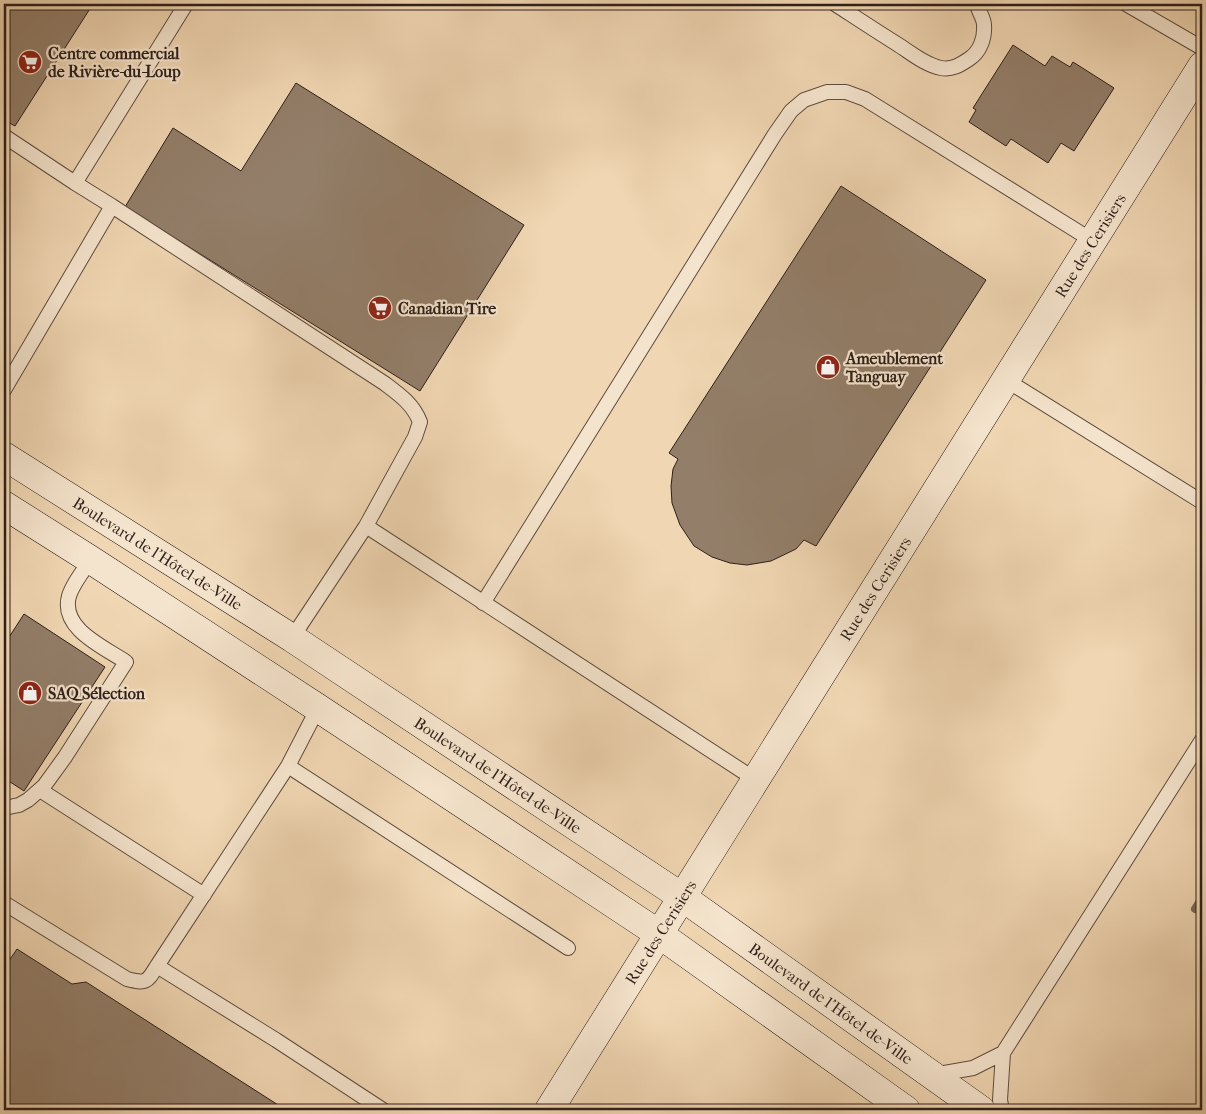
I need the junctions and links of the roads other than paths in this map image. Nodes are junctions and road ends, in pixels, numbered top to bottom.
1 (186, 4) edge
2 (835, 4) edge
3 (977, 4) edge
4 (1126, 4) edge
5 (1202, 48) edge
6 (1202, 66) edge
7 (4, 136) edge
8 (75, 183) junction
9 (112, 206) junction
10 (1093, 241) junction
11 (1006, 380) junction
12 (4, 390) edge
13 (4, 456) edge
14 (1202, 502) edge
15 (4, 505) edge
16 (366, 526) junction
17 (91, 560) junction
18 (483, 603) junction
19 (292, 638) junction
20 (318, 708) junction
21 (1202, 740) edge
22 (288, 766) junction
23 (756, 780) junction
24 (40, 790) junction
25 (4, 808) edge
26 (204, 895) junction
27 (682, 897) junction
28 (4, 903) edge
29 (659, 934) junction
30 (568, 948) dead end
31 (157, 966) junction
32 (1003, 1053) junction
33 (932, 1075) junction
34 (383, 1110) edge
35 (549, 1110) edge
36 (906, 1110) edge
37 (981, 1110) edge
38 (1002, 1110) edge

1 - 8 lane
2 - 3 lane
4 - 5 lane
6 - 10 main road, Rue des Cerisiers
7 - 8 lane
8 - 9 lane
9 - 12 lane
9 - 16 lane
10 - 11 main road, Rue des Cerisiers
10 - 18 lane
11 - 14 lane
11 - 23 main road, Rue des Cerisiers
13 - 19 main road, Boulevard de l'Hôtel-de-Ville
15 - 17 main road
16 - 18 lane
16 - 19 lane
17 - 20 main road
17 - 24 lane
18 - 23 lane
19 - 27 main road, Boulevard de l'Hôtel-de-Ville
20 - 22 lane
20 - 29 main road
21 - 32 lane
22 - 26 lane
22 - 30 lane
23 - 27 main road, Rue des Cerisiers
24 - 25 lane
24 - 26 lane
26 - 31 lane
27 - 29 main road, Rue des Cerisiers
27 - 33 main road, Boulevard de l'Hôtel-de-Ville
28 - 31 lane
29 - 35 main road, Rue des Cerisiers
29 - 36 main road
31 - 34 lane
32 - 33 lane
32 - 38 lane
33 - 37 main road, Boulevard de l'Hôtel-de-Ville

